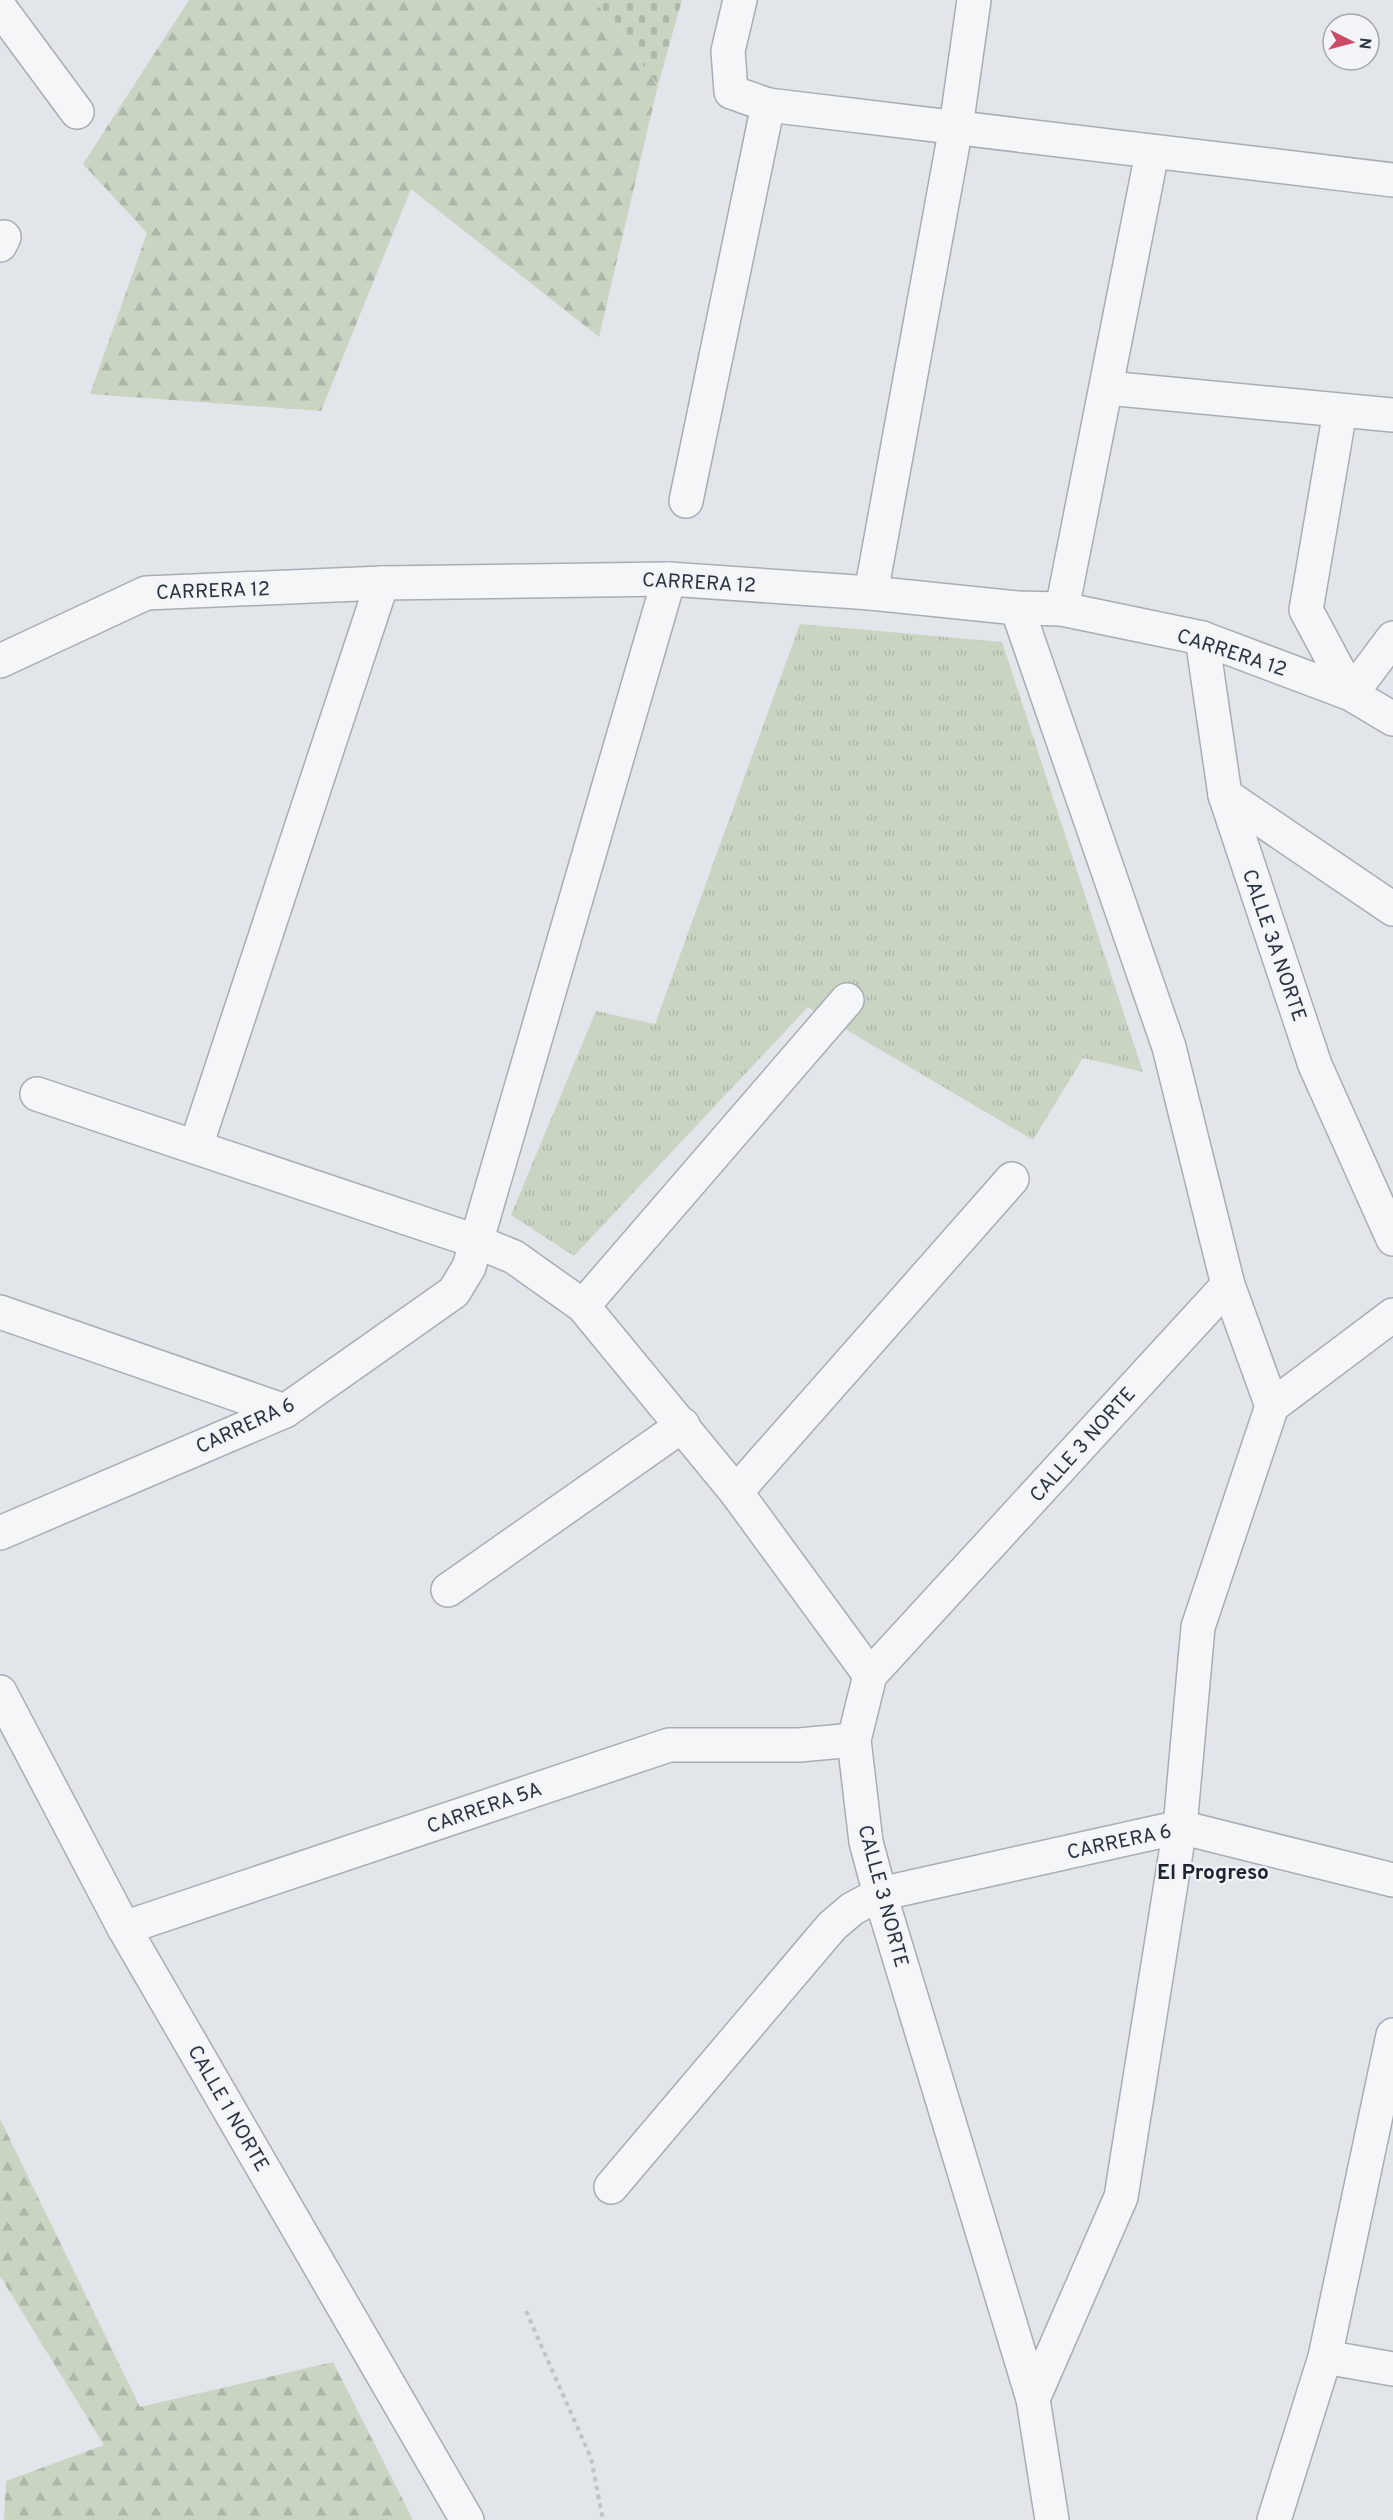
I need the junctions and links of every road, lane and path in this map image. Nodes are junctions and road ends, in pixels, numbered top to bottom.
1 (740, 0) edge
2 (974, 0) edge
3 (0, 8) edge
4 (768, 105) junction
5 (77, 112) dead end
6 (956, 127) junction
7 (1152, 153) junction
8 (1393, 180) edge
9 (1107, 388) junction
10 (1340, 411) junction
11 (1393, 416) edge
12 (686, 501) dead end
13 (669, 579) junction
14 (382, 583) junction
15 (871, 593) junction
16 (1017, 608) junction
17 (1062, 609) junction
18 (1202, 638) junction
19 (1393, 638) edge
20 (0, 661) edge
21 (1351, 694) junction
22 (1393, 718) edge
23 (1225, 795) junction
24 (1393, 909) edge
25 (847, 1000) dead end
26 (37, 1094) dead end
27 (196, 1146) junction
28 (1012, 1179) dead end
29 (1393, 1239) edge
30 (475, 1241) junction
31 (1228, 1285) junction
32 (583, 1306) junction
33 (0, 1312) edge
34 (1393, 1315) edge
35 (1272, 1406) junction
36 (285, 1411) junction
37 (683, 1425) junction
38 (736, 1492) junction
39 (0, 1533) edge
40 (448, 1590) dead end
41 (870, 1675) junction
42 (0, 1692) edge
43 (854, 1740) junction
44 (1180, 1827) junction
45 (1393, 1880) edge
46 (880, 1894) junction
47 (124, 1928) junction
48 (1393, 2035) edge
49 (611, 2187) dead end
50 (526, 2311) dead end
51 (1325, 2357) junction
52 (1393, 2369) edge
53 (1033, 2399) junction
54 (467, 2520) edge
55 (603, 2520) edge
56 (1052, 2520) edge
57 (1274, 2520) edge

1 - 4 street
2 - 6 street
3 - 5 street
4 - 6 street
4 - 12 street
6 - 7 street
6 - 15 street
7 - 8 street
7 - 9 street
9 - 10 street
9 - 17 street
10 - 11 street
10 - 21 street
13 - 14 street, CARRERA 12
13 - 15 street, CARRERA 12
13 - 30 street, CARRERA 6
14 - 20 street, CARRERA 12
14 - 27 street
15 - 16 street, CARRERA 12
16 - 17 street, CARRERA 12
16 - 31 street
17 - 18 street, CARRERA 12
18 - 21 street, CARRERA 12
18 - 23 street, CALLE 3A NORTE
19 - 21 street
21 - 22 street, CARRERA 12
23 - 24 street
23 - 29 street, CALLE 3A NORTE
25 - 32 street
26 - 27 street
27 - 30 street
28 - 38 street
30 - 32 street
30 - 36 street, CARRERA 6
31 - 35 street
31 - 41 street, CALLE 3 NORTE
32 - 37 street
33 - 36 street
34 - 35 street
35 - 44 street
36 - 39 street, CARRERA 6
37 - 38 street
37 - 40 street
38 - 41 street
41 - 43 street, CALLE 3 NORTE
42 - 47 street, CALLE 1 NORTE
43 - 46 street, CALLE 3 NORTE
43 - 47 street, CARRERA 5A
44 - 45 street, CARRERA 6
44 - 46 street, CARRERA 6
44 - 53 street
46 - 49 street, CARRERA 6
46 - 53 street, CALLE 3 NORTE
47 - 54 street, CALLE 1 NORTE
48 - 51 street
50 - 55 path
51 - 52 street
51 - 57 street
53 - 56 street, CALLE 3 NORTE

